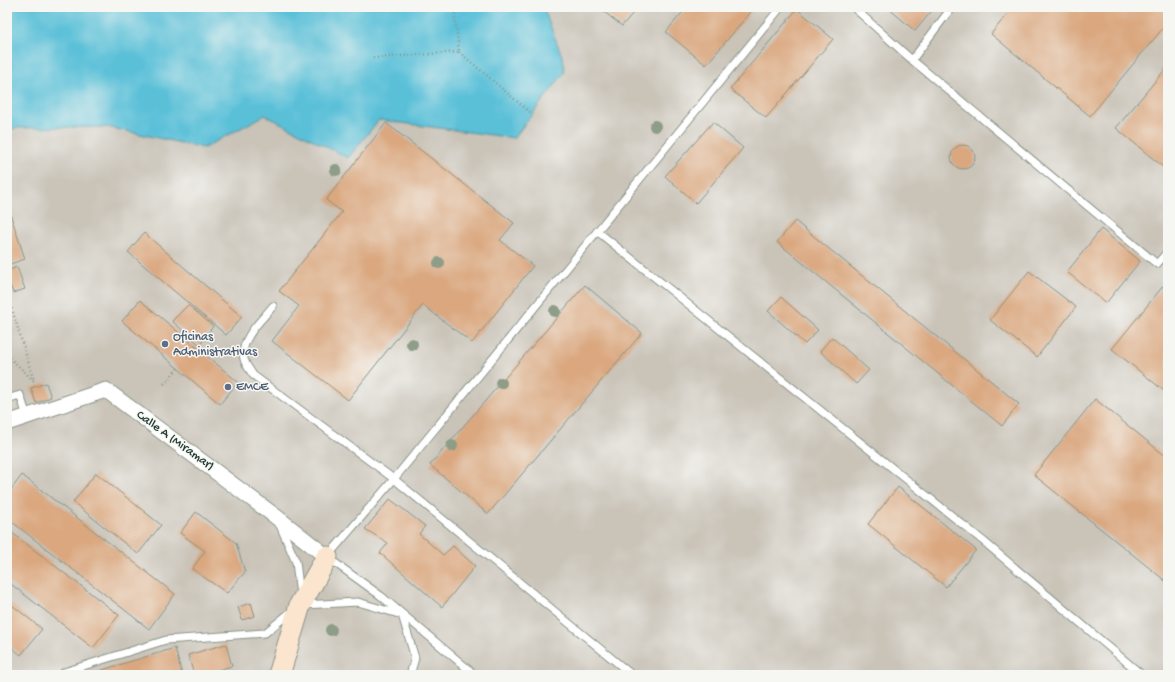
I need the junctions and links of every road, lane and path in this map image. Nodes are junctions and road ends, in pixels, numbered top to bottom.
1 (454, 7) edge
2 (781, 7) edge
3 (853, 7) edge
4 (952, 7) edge
5 (459, 52) junction
6 (373, 58) dead end
7 (912, 60) junction
8 (532, 114) dead end
9 (597, 231) junction
10 (1168, 251) edge
11 (7, 294) edge
12 (273, 306) dead end
13 (7, 355) edge
14 (178, 368) dead end
15 (164, 384) dead end
16 (7, 399) edge
17 (27, 416) junction
18 (7, 423) edge
19 (394, 479) junction
20 (276, 516) junction
21 (327, 557) junction
22 (300, 605) junction
23 (402, 615) junction
24 (62, 675) edge
25 (279, 675) edge
26 (410, 675) edge
27 (475, 675) edge
28 (632, 675) edge
29 (1142, 675) edge

1 - 5 path
2 - 9 lane
3 - 7 lane
4 - 7 lane
5 - 6 path
5 - 8 path
7 - 10 lane
9 - 19 lane
9 - 29 lane
11 - 13 path
12 - 19 lane
14 - 15 path
16 - 17 lane
17 - 18 street, Calle A (Miramar)
17 - 20 street, Calle A (Miramar)
19 - 21 lane
19 - 28 lane
20 - 21 street, Calle A (Miramar)
20 - 22 lane
21 - 22 main road
21 - 23 lane
22 - 23 lane
22 - 24 lane
22 - 25 main road
23 - 26 lane
23 - 27 lane

